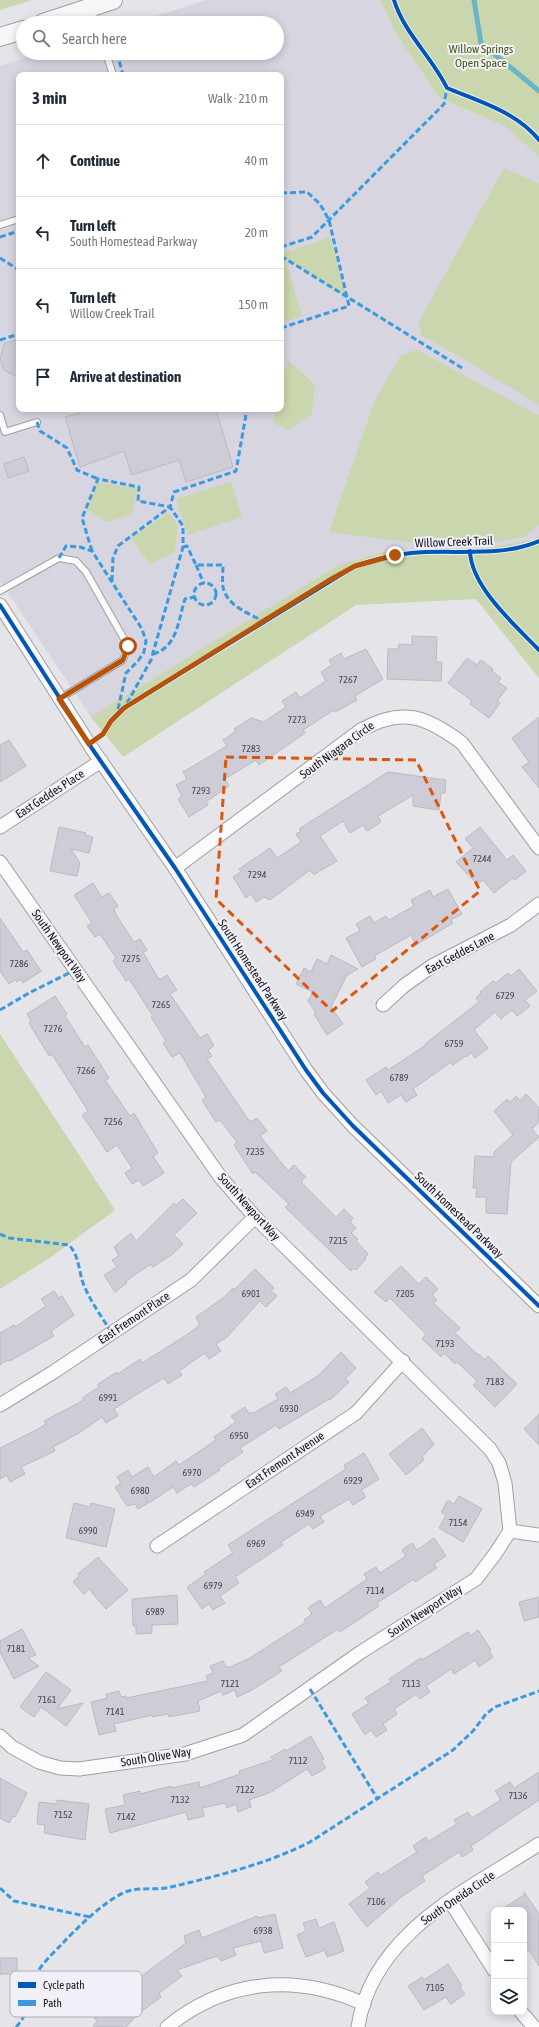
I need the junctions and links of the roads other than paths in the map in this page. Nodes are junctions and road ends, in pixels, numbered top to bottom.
1 (113, 0) edge
2 (93, 15) edge
3 (16, 32) edge
4 (0, 38) edge
5 (108, 60) edge
6 (112, 72) edge
7 (16, 220) edge
8 (0, 225) edge
9 (0, 416) edge
10 (37, 422) dead end
11 (0, 591) edge
12 (0, 605) edge
13 (59, 699) junction
14 (101, 761) junction
15 (0, 827) edge
16 (539, 848) edge
17 (0, 862) edge
18 (176, 868) junction
19 (539, 904) edge
20 (383, 1005) dead end
21 (255, 1217) junction
22 (539, 1306) edge
23 (403, 1361) junction
24 (0, 1405) edge
25 (510, 1531) junction
26 (539, 1535) edge
27 (157, 1546) dead end
28 (326, 1678) joint
29 (0, 1736) edge
30 (539, 1844) edge
31 (450, 1901) junction
32 (491, 1965) edge
33 (364, 2004) junction
34 (524, 2015) edge
35 (167, 2027) edge
36 (358, 2027) edge
37 (534, 2027) edge

1 - 2 main road
3 - 4 main road
5 - 6 lane
7 - 8 lane
9 - 10 lane
11 - 13 lane
12 - 13 street, South Homestead Parkway
13 - 14 street, South Homestead Parkway
14 - 15 street, East Geddes Place
14 - 18 street, South Homestead Parkway
16 - 18 street, South Niagara Circle
17 - 21 street, South Newport Way
18 - 22 street, South Homestead Parkway
19 - 20 street, East Geddes Lane
21 - 23 street, South Newport Way
21 - 24 street, East Fremont Place
23 - 25 street, South Newport Way
23 - 27 street, East Fremont Avenue
25 - 26 street
25 - 28 street, South Newport Way
28 - 29 street, South Olive Way
30 - 31 street, South Oneida Circle
31 - 32 street
31 - 33 street, South Oneida Circle
33 - 35 street
33 - 36 street, South Oneida Circle
34 - 37 street

